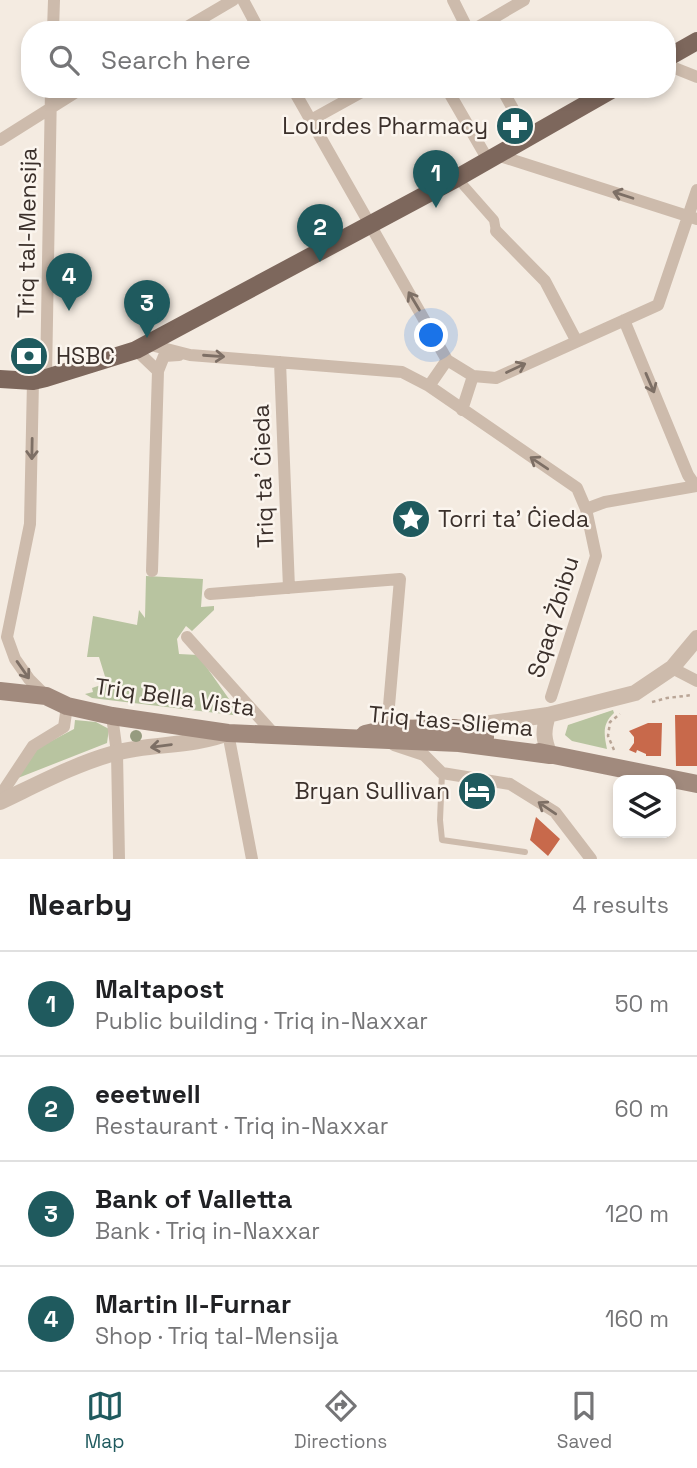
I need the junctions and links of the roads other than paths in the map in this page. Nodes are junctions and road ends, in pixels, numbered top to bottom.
1 (54, 0) edge
2 (233, 0) edge
3 (243, 0) edge
4 (453, 0) edge
5 (524, 0) edge
6 (53, 21) edge
7 (197, 21) edge
8 (254, 21) edge
9 (466, 21) edge
10 (487, 21) edge
11 (697, 41) edge
12 (676, 53) edge
13 (676, 68) edge
14 (697, 76) edge
15 (50, 98) edge
16 (65, 98) edge
17 (298, 98) edge
18 (350, 98) edge
19 (453, 98) edge
20 (507, 98) edge
21 (596, 98) edge
22 (50, 107) junction
23 (310, 120) junction
24 (528, 136) junction
25 (0, 140) edge
26 (492, 158) junction
27 (457, 178) junction
28 (697, 190) edge
29 (693, 217) edge
30 (369, 225) junction
31 (496, 231) joint
32 (624, 320) junction
33 (176, 328) junction
34 (576, 340) junction
35 (142, 347) junction
36 (190, 355) junction
37 (447, 360) junction
38 (280, 362) junction
39 (158, 371) junction
40 (473, 376) junction
41 (0, 379) edge
42 (39, 379) junction
43 (429, 386) junction
44 (462, 410) junction
45 (696, 485) edge
46 (586, 509) junction
47 (152, 571) dead end
48 (289, 588) junction
49 (210, 594) dead end
50 (187, 637) dead end
51 (697, 638) edge
52 (672, 668) junction
53 (697, 681) edge
54 (0, 691) edge
55 (46, 696) junction
56 (551, 697) dead end
57 (66, 706) junction
58 (548, 715) junction
59 (112, 716) junction
60 (454, 728) junction
61 (228, 733) junction
62 (274, 734) junction
63 (385, 735) junction
64 (347, 737) joint
65 (117, 753) junction
66 (550, 755) junction
67 (443, 773) junction
68 (697, 784) edge
69 (0, 796) edge
70 (0, 802) edge
71 (525, 852) dead end
72 (119, 859) edge
73 (252, 859) edge
74 (591, 859) edge

1 - 6 street
2 - 7 street
3 - 8 street
4 - 9 street
5 - 10 street
11 - 12 main road
13 - 14 street
15 - 22 street, Triq tal-Mensija
16 - 22 street
17 - 23 street
18 - 23 street
19 - 26 street
20 - 24 street
21 - 24 main road
22 - 25 street
22 - 42 street, Triq tal-Mensija
23 - 30 street
24 - 26 main road
26 - 27 main road
29 -> 26 street
27 - 30 main road
27 - 31 street
28 - 29 street
29 - 32 street
30 - 33 main road
37 -> 30 street
31 - 34 street
32 - 34 street
32 -> 45 street
33 - 35 main road
33 - 36 street
40 -> 34 street
35 - 36 street
35 - 39 street
35 - 42 main road
36 -> 38 street
36 - 39 street
37 - 40 street
37 - 43 street
38 - 43 street
38 - 48 street, Triq ta' Ċieda
39 - 47 street
40 - 44 street
41 - 42 main road
42 -> 55 street, Triq tal-Mensija
43 - 44 street
46 -> 44 street
45 - 46 street
46 - 56 street, Sqaq Żbibu
48 - 49 street
48 - 63 street
50 - 62 street
51 - 52 street
52 - 53 street
52 - 58 street
54 - 55 main road, Triq Bella Vista
55 - 57 main road, Triq Bella Vista
57 - 59 main road, Triq Bella Vista
57 - 69 street
58 - 60 street
58 - 66 street
59 - 61 main road, Triq Bella Vista
59 - 65 street
60 - 63 main road, Triq tas-Sliema
60 - 66 main road, Triq tas-Sliema
61 - 62 main road, Triq Bella Vista
61 -> 65 street
61 - 73 street
62 - 64 main road, Triq Bella Vista
63 - 64 main road, Triq tas-Sliema
63 - 66 main road, Triq tas-Sliema
63 - 67 street
65 - 70 street
65 - 72 street
66 - 68 main road, Triq tas-Sliema
67 - 71 lane
74 -> 67 street

